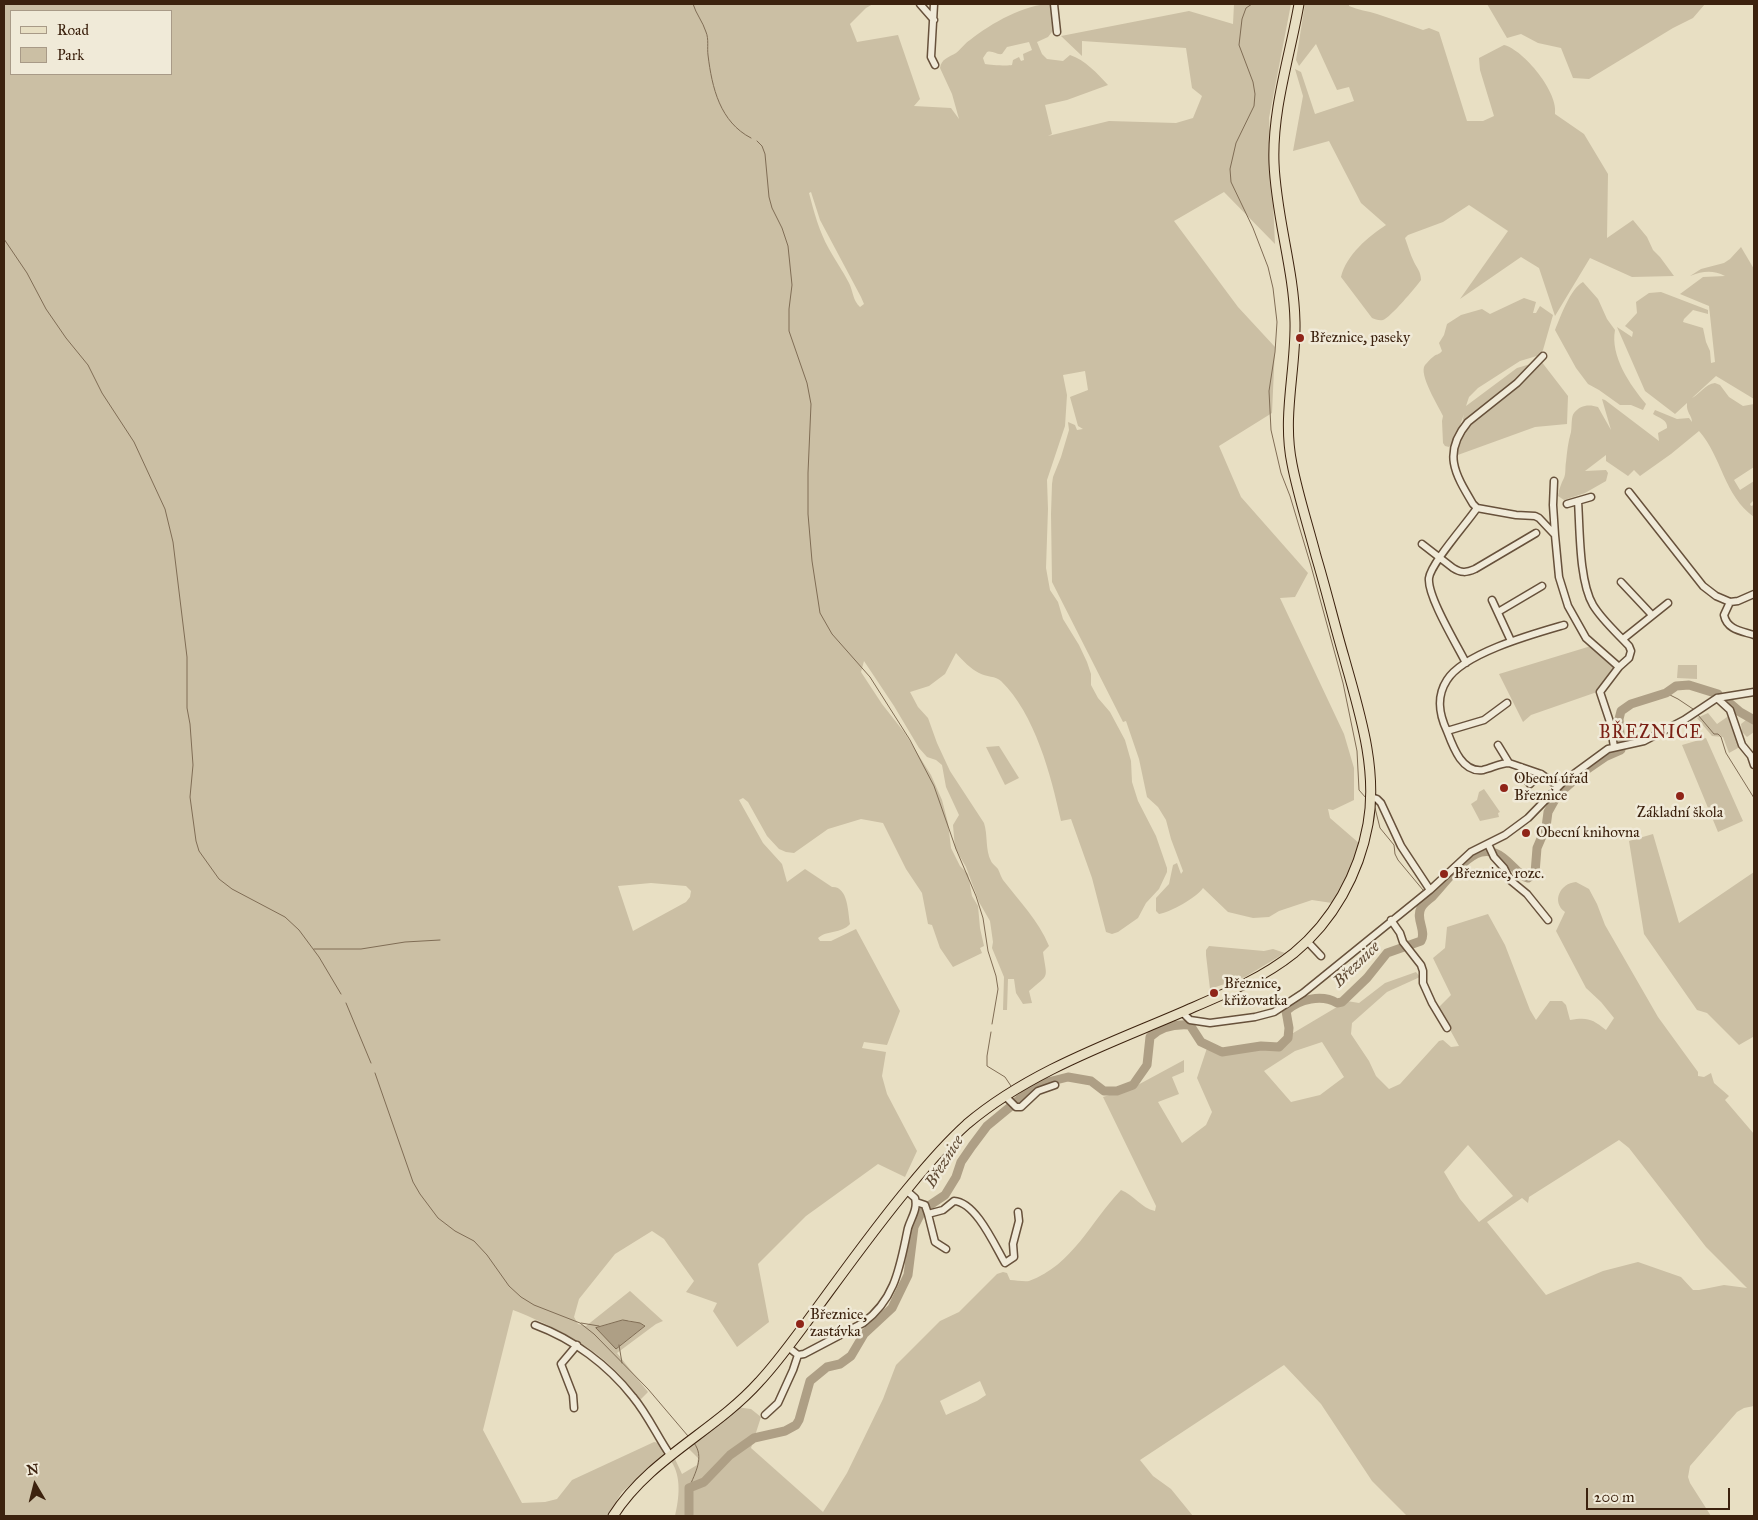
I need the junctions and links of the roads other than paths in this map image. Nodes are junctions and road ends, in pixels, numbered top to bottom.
1 (920, 4) edge
2 (936, 4) edge
3 (1054, 4) edge
4 (1299, 4) edge
5 (934, 20) junction
6 (1057, 32) dead end
7 (935, 65) dead end
8 (1543, 356) dead end
9 (1554, 481) dead end
10 (1629, 492) dead end
11 (1591, 497) dead end
12 (1578, 501) junction
13 (1567, 504) dead end
14 (1477, 508) junction
15 (1536, 533) dead end
16 (1555, 535) junction
17 (1422, 544) dead end
18 (1440, 558) junction
19 (1621, 582) dead end
20 (1542, 586) dead end
21 (1754, 594) edge
22 (1492, 600) dead end
23 (1730, 602) junction
24 (1668, 603) dead end
25 (1498, 612) junction
26 (1652, 615) junction
27 (1564, 625) dead end
28 (1754, 635) edge
29 (1623, 639) junction
30 (1511, 641) junction
31 (1466, 663) junction
32 (1619, 667) junction
33 (1754, 692) edge
34 (1717, 698) junction
35 (1506, 703) dead end
36 (1447, 731) junction
37 (1498, 745) dead end
38 (1619, 746) junction
39 (1509, 764) junction
40 (1754, 765) edge
41 (1521, 767) junction
42 (1542, 774) junction
43 (1558, 786) junction
44 (1371, 797) junction
45 (1490, 849) junction
46 (1430, 890) junction
47 (1391, 920) junction
48 (1548, 920) dead end
49 (1307, 941) junction
50 (1321, 956) dead end
51 (1182, 1012) junction
52 (1447, 1028) dead end
53 (1055, 1085) dead end
54 (1011, 1092) junction
55 (906, 1190) junction
56 (916, 1202) junction
57 (927, 1211) junction
58 (1018, 1212) dead end
59 (946, 1249) dead end
60 (535, 1325) dead end
61 (577, 1345) junction
62 (788, 1347) junction
63 (798, 1355) junction
64 (574, 1408) dead end
65 (765, 1415) dead end
66 (670, 1455) junction
67 (612, 1516) edge

1 - 5 street
2 - 5 street
3 - 6 street
4 - 44 main road
5 - 7 street
8 - 14 street
9 - 16 street
10 - 23 street
11 - 12 street
12 - 13 street
12 - 29 street
14 - 16 street
14 - 18 street
15 - 18 street
16 - 32 street
17 - 18 street
18 - 31 street
19 - 26 street
20 - 25 street
21 - 23 street
22 - 25 street
23 - 28 street
24 - 26 street
25 - 30 street
26 - 29 street
27 - 30 street
29 - 32 street
30 - 31 street
31 - 36 street
32 - 38 street
33 - 34 street
34 - 38 street
34 - 40 street
35 - 36 street
36 - 39 street
37 - 39 street
38 - 43 street
39 - 41 street
41 - 42 street
41 - 42 street
42 - 43 street
43 - 45 street
44 - 46 street
44 - 49 main road
45 - 46 street
45 - 48 street
46 - 47 street
47 - 51 street
47 - 52 street
49 - 50 street
49 - 51 main road
51 - 54 main road
53 - 54 street
54 - 55 main road
55 - 56 street
55 - 62 main road
56 - 57 street
56 - 63 street
57 - 58 street
57 - 59 street
60 - 61 street
61 - 64 street
61 - 66 street
62 - 63 street
62 - 66 main road
63 - 65 street
66 - 67 main road

